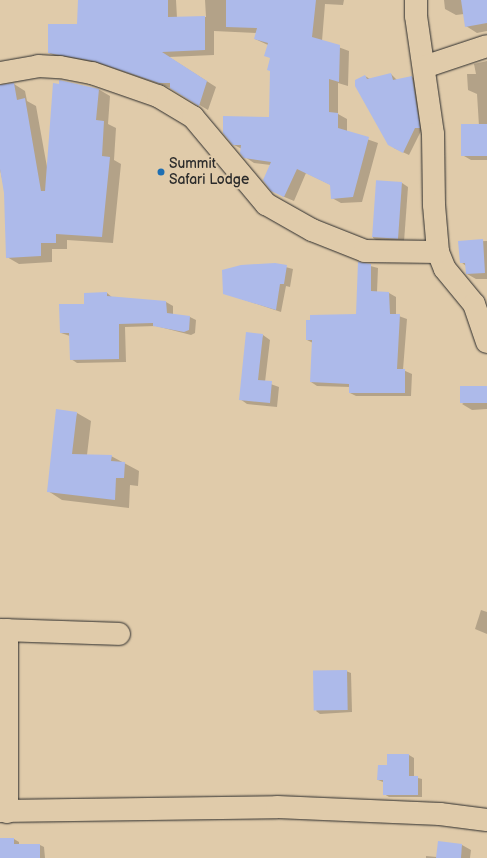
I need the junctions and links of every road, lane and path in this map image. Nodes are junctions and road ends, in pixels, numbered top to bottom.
1 (416, 0) edge
2 (487, 46) edge
3 (424, 67) junction
4 (0, 73) edge
5 (438, 252) junction
6 (480, 303) edge
7 (487, 342) edge
8 (4, 630) edge
9 (119, 634) dead end
10 (4, 812) edge
11 (487, 820) edge

1 - 3 street
2 - 3 street
3 - 5 street
4 - 5 street
5 - 6 street
6 - 7 street
8 - 9 street
8 - 10 street
10 - 11 street

